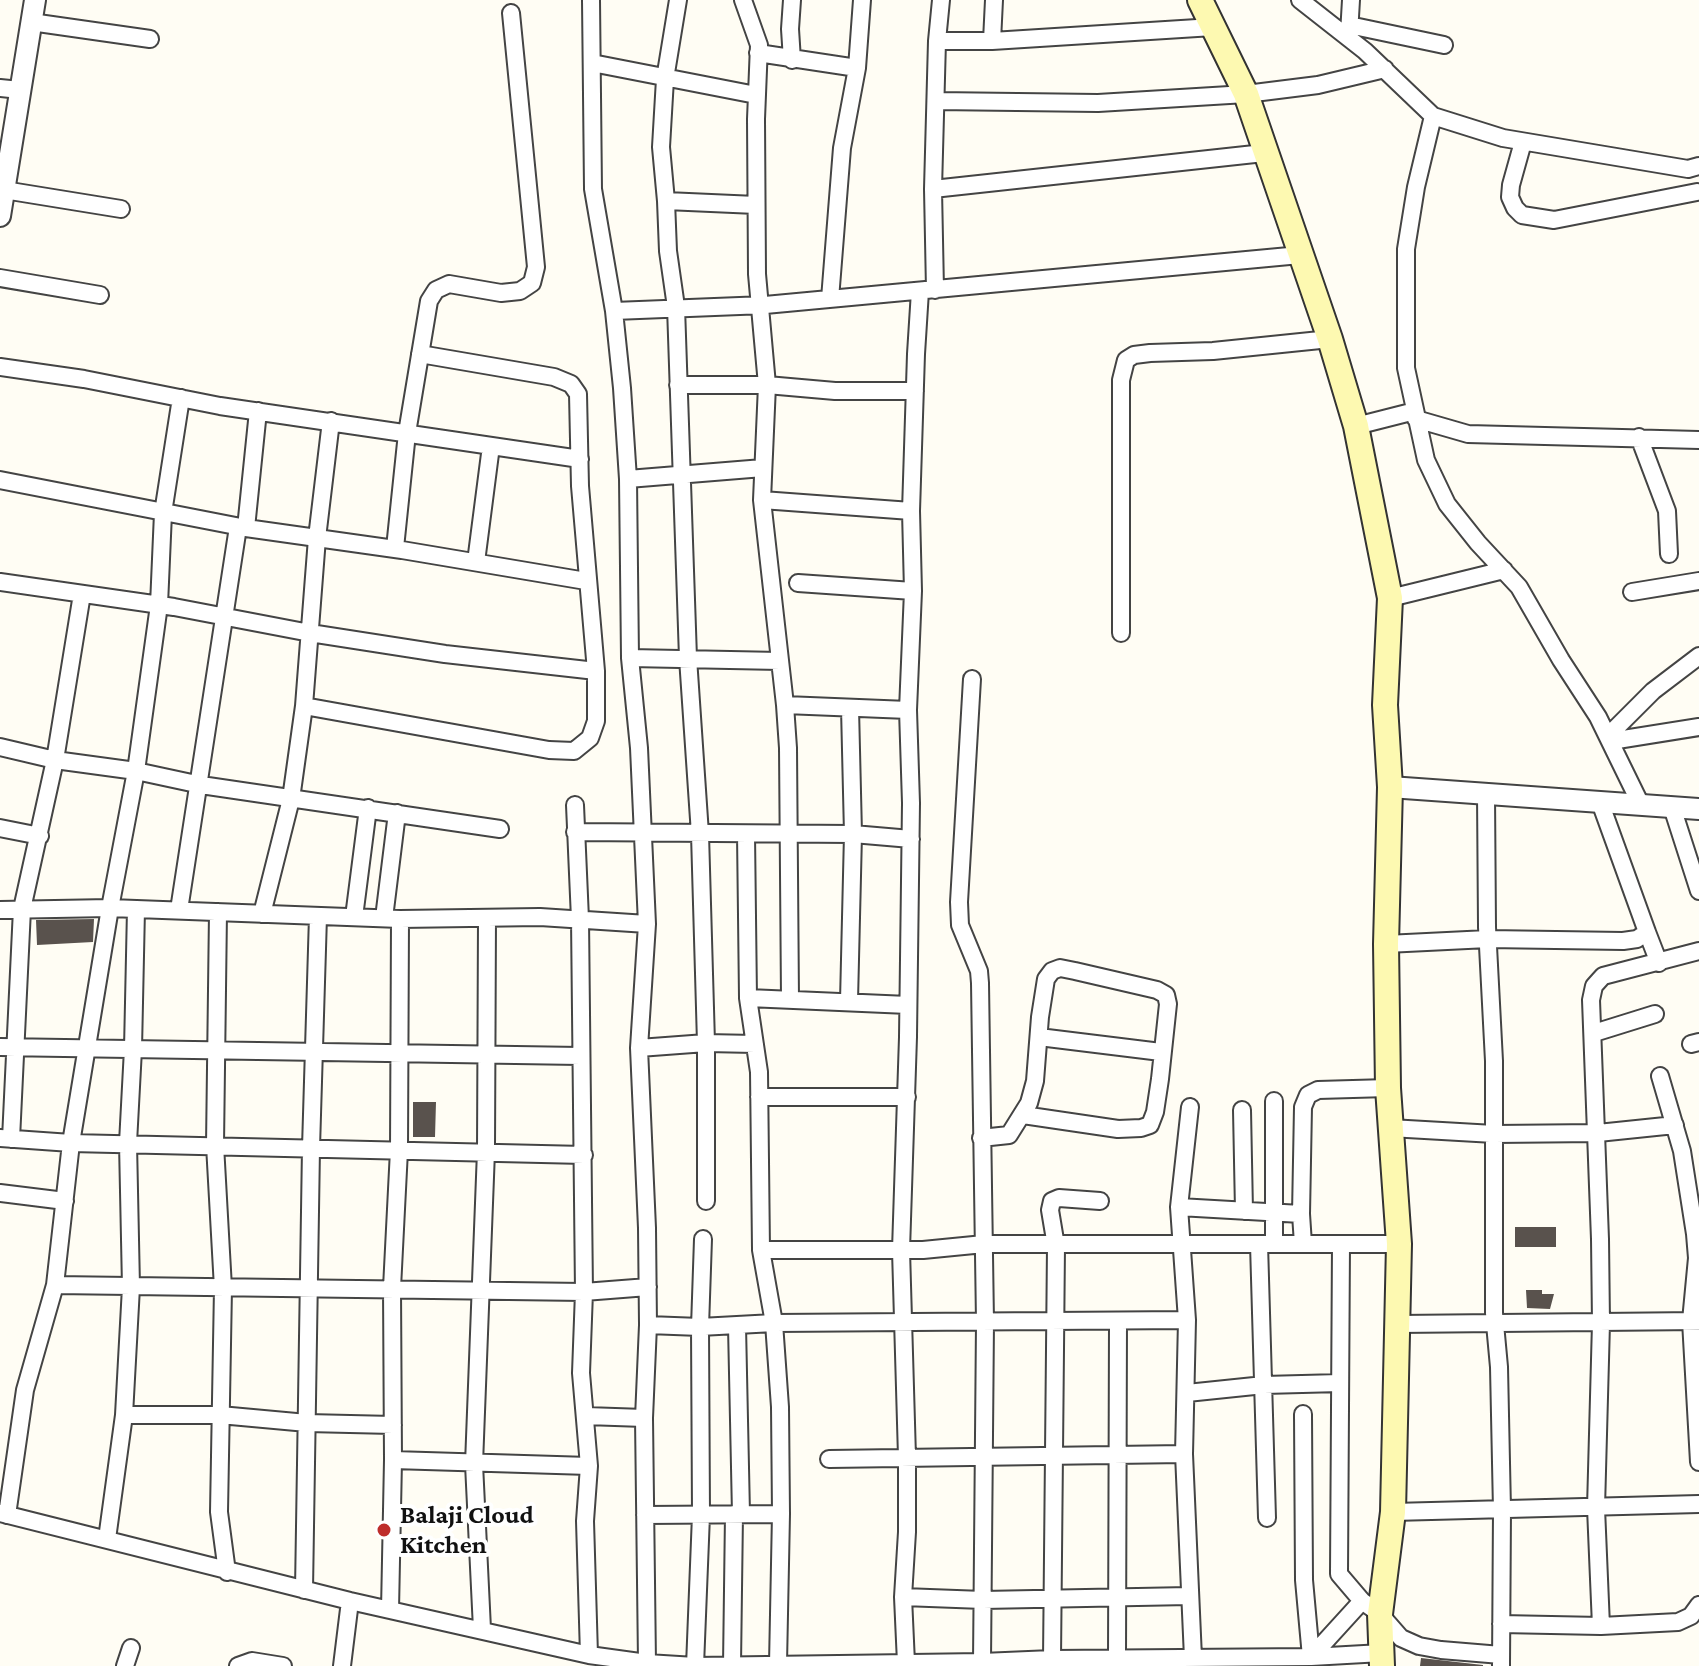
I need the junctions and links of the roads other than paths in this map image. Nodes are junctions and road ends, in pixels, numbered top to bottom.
1 (35, 0) edge
2 (605, 0) edge
3 (678, 0) edge
4 (743, 0) edge
5 (792, 0) edge
6 (862, 0) edge
7 (941, 0) edge
8 (994, 0) edge
9 (1200, 0) edge
10 (1300, 0) edge
11 (1351, 0) edge
12 (592, 6) edge
13 (511, 13) dead end
14 (31, 22) junction
15 (1213, 27) junction
16 (1349, 31) junction
17 (150, 39) dead end
18 (937, 41) junction
19 (992, 41) junction
20 (1444, 45) dead end
21 (758, 53) junction
22 (792, 60) junction
23 (592, 63) junction
24 (857, 68) junction
25 (1385, 69) junction
26 (665, 79) junction
27 (10, 89) edge
28 (1246, 94) junction
29 (756, 95) junction
30 (936, 101) junction
31 (1433, 116) junction
32 (1523, 142) junction
33 (1264, 153) junction
34 (1694, 168) edge
35 (933, 189) junction
36 (4, 190) junction
37 (1698, 194) edge
38 (666, 201) junction
39 (756, 205) junction
40 (121, 209) dead end
41 (0, 216) edge
42 (1300, 255) junction
43 (0, 278) edge
44 (928, 290) junction
45 (100, 295) dead end
46 (830, 299) junction
47 (758, 305) junction
48 (676, 307) junction
49 (614, 311) junction
50 (1330, 339) junction
51 (420, 354) junction
52 (0, 367) edge
53 (678, 385) junction
54 (767, 385) junction
55 (915, 391) junction
56 (181, 398) junction
57 (258, 411) junction
58 (1415, 415) junction
59 (331, 421) junction
60 (1356, 426) junction
61 (407, 433) junction
62 (1639, 437) junction
63 (1699, 440) edge
64 (491, 446) junction
65 (580, 459) junction
66 (763, 468) junction
67 (680, 474) junction
68 (628, 479) junction
69 (0, 480) edge
70 (762, 500) junction
71 (911, 511) junction
72 (163, 513) junction
73 (242, 528) junction
74 (317, 538) junction
75 (395, 548) junction
76 (1669, 554) dead end
77 (476, 562) junction
78 (1504, 570) junction
79 (586, 581) junction
80 (1699, 581) edge
81 (0, 582) edge
82 (798, 583) dead end
83 (913, 591) junction
84 (1632, 592) dead end
85 (82, 594) junction
86 (1390, 598) junction
87 (159, 605) junction
88 (226, 617) junction
89 (310, 633) junction
90 (1121, 633) dead end
91 (1699, 656) edge
92 (630, 658) junction
93 (688, 658) junction
94 (780, 661) junction
95 (596, 671) junction
96 (972, 679) dead end
97 (785, 705) junction
98 (304, 706) junction
99 (850, 708) junction
100 (908, 710) junction
101 (1699, 727) edge
102 (1610, 738) junction
103 (0, 747) edge
104 (55, 760) junction
105 (136, 771) junction
106 (201, 785) junction
107 (1390, 787) junction
108 (1486, 794) junction
109 (291, 799) junction
110 (1600, 802) junction
111 (575, 805) dead end
112 (1641, 805) junction
113 (1672, 807) junction
114 (368, 808) junction
115 (1699, 809) edge
116 (397, 813) junction
117 (0, 828) edge
118 (500, 829) dead end
119 (575, 832) junction
120 (643, 833) junction
121 (700, 834) junction
122 (746, 834) junction
123 (789, 834) junction
124 (853, 834) junction
125 (40, 836) junction
126 (911, 839) junction
127 (1699, 891) edge
128 (110, 908) junction
129 (22, 909) junction
130 (136, 909) junction
131 (0, 910) edge
132 (179, 910) junction
133 (218, 912) junction
134 (262, 914) junction
135 (318, 916) junction
136 (354, 917) junction
137 (392, 918) junction
138 (487, 918) junction
139 (580, 919) junction
140 (647, 924) junction
141 (1647, 932) junction
142 (1488, 939) junction
143 (1386, 944) junction
144 (1699, 951) edge
145 (1659, 963) junction
146 (748, 998) junction
147 (790, 1000) junction
148 (849, 1001) junction
149 (908, 1005) junction
150 (1655, 1014) dead end
151 (1594, 1033) junction
152 (1039, 1037) junction
153 (706, 1043) junction
154 (755, 1044) junction
155 (8, 1047) edge
156 (639, 1048) junction
157 (87, 1049) junction
158 (133, 1049) junction
159 (215, 1050) junction
160 (1161, 1052) junction
161 (313, 1053) junction
162 (488, 1053) junction
163 (401, 1055) junction
164 (580, 1056) junction
165 (1660, 1076) dead end
166 (1388, 1088) junction
167 (759, 1097) junction
168 (907, 1097) junction
169 (1274, 1101) dead end
170 (1190, 1107) dead end
171 (1242, 1110) dead end
172 (1023, 1115) junction
173 (1675, 1125) junction
174 (1390, 1128) junction
175 (1598, 1133) junction
176 (1494, 1134) junction
177 (5, 1138) edge
178 (981, 1138) junction
179 (71, 1143) junction
180 (128, 1143) junction
181 (215, 1145) junction
182 (311, 1148) junction
183 (399, 1150) junction
184 (486, 1151) junction
185 (584, 1155) junction
186 (1693, 1171) edge
187 (0, 1193) edge
188 (65, 1201) junction
189 (706, 1201) dead end
190 (1100, 1201) dead end
191 (1179, 1207) junction
192 (1244, 1211) junction
193 (1275, 1213) junction
194 (1301, 1214) junction
195 (703, 1239) dead end
196 (984, 1244) junction
197 (1181, 1244) junction
198 (1266, 1244) junction
199 (1303, 1244) junction
200 (1341, 1244) junction
201 (1399, 1244) junction
202 (1056, 1246) junction
203 (761, 1250) junction
204 (901, 1250) junction
205 (55, 1285) junction
206 (131, 1287) junction
207 (648, 1287) junction
208 (223, 1288) junction
209 (392, 1288) junction
210 (309, 1289) junction
211 (481, 1291) junction
212 (584, 1292) junction
213 (1055, 1320) junction
214 (1187, 1320) junction
215 (1118, 1321) junction
216 (1695, 1321) edge
217 (903, 1322) junction
218 (985, 1322) junction
219 (1495, 1322) junction
220 (774, 1323) junction
221 (1601, 1323) junction
222 (1398, 1324) junction
223 (648, 1325) junction
224 (737, 1326) junction
225 (700, 1327) junction
226 (1340, 1383) junction
227 (1264, 1385) junction
228 (1187, 1393) junction
229 (1303, 1414) dead end
230 (124, 1415) junction
231 (220, 1415) junction
232 (586, 1416) junction
233 (644, 1418) junction
234 (307, 1423) junction
235 (393, 1425) junction
236 (1118, 1454) junction
237 (1184, 1454) junction
238 (1052, 1456) junction
239 (907, 1457) junction
240 (984, 1458) junction
241 (829, 1459) dead end
242 (393, 1460) junction
243 (1699, 1462) edge
244 (474, 1464) junction
245 (589, 1466) junction
246 (1699, 1504) edge
247 (1596, 1508) junction
248 (1502, 1510) junction
249 (1393, 1512) junction
250 (4, 1514) edge
251 (738, 1514) junction
252 (781, 1514) junction
253 (645, 1515) junction
254 (701, 1515) junction
255 (1267, 1518) dead end
256 (107, 1539) junction
257 (227, 1572) junction
258 (304, 1590) junction
259 (1115, 1596) junction
260 (1189, 1596) junction
261 (903, 1597) junction
262 (1052, 1597) junction
263 (983, 1600) junction
264 (350, 1601) junction
265 (1699, 1605) edge
266 (1371, 1607) junction
267 (390, 1610) junction
268 (1501, 1624) junction
269 (1601, 1626) junction
270 (482, 1629) junction
271 (131, 1648) dead end
272 (589, 1655) junction
273 (1311, 1657) junction
274 (1193, 1658) junction
275 (1052, 1659) junction
276 (1117, 1659) junction
277 (1382, 1660) edge
278 (1501, 1660) edge
279 (982, 1662) junction
280 (906, 1663) junction
281 (1029, 1663) edge
282 (654, 1664) edge
283 (778, 1664) edge
284 (732, 1665) edge
285 (125, 1666) edge
286 (238, 1666) edge
287 (283, 1666) edge
288 (342, 1666) edge
289 (695, 1666) edge

1 - 14 street
2 - 12 street
3 - 26 street
4 - 21 street
5 - 22 street
6 - 24 street
7 - 18 street
8 - 19 street
9 - 15 main road
10 - 16 street
11 - 16 street
12 - 23 street
13 - 51 street
14 - 17 street
14 - 27 street
15 - 19 street
15 - 28 main road
16 - 20 street
16 - 25 street
18 - 19 street
18 - 30 street
21 - 22 street
21 - 29 street
22 - 24 street
23 - 26 street
23 - 49 street
24 - 46 street
25 - 28 street
25 - 31 street
26 - 29 street
26 - 38 street
27 - 36 street
28 - 30 street
28 - 33 main road
29 - 39 street
30 - 35 street
31 - 32 street
31 - 58 street
32 - 34 street
32 - 37 street
33 - 35 street
33 - 42 main road
34 - 37 street
35 - 44 street
36 - 40 street
36 - 41 street
38 - 39 street
38 - 48 street
39 - 47 street
42 - 44 street
42 - 50 main road
43 - 45 street
44 - 46 street
44 - 55 street
46 - 47 street
47 - 48 street
47 - 54 street
48 - 49 street
48 - 53 street
49 - 68 street
50 - 60 main road
50 - 90 street
51 - 61 street
51 - 65 street
52 - 56 street
53 - 54 street
53 - 67 street
54 - 55 street
54 - 66 street
55 - 71 street
56 - 57 street
56 - 72 street
57 - 59 street
57 - 73 street
58 - 60 street
58 - 62 street
58 - 78 street
59 - 61 street
59 - 74 street
60 - 86 main road
61 - 64 street
61 - 75 street
62 - 63 street
62 - 76 street
64 - 65 street
64 - 77 street
65 - 79 street
66 - 67 street
66 - 70 street
67 - 68 street
67 - 93 street
68 - 92 street
69 - 72 street
70 - 71 street
70 - 94 street
71 - 83 street
72 - 73 street
72 - 87 street
73 - 74 street
73 - 88 street
74 - 75 street
74 - 89 street
75 - 77 street
77 - 79 street
78 - 86 street
78 - 102 street
79 - 95 street
80 - 84 street
81 - 85 street
82 - 83 street
83 - 100 street
85 - 87 street
85 - 104 street
86 - 107 main road
87 - 88 street
87 - 105 street
88 - 89 street
88 - 106 street
89 - 95 street
89 - 98 street
91 - 102 street
92 - 93 street
92 - 120 street
93 - 94 street
93 - 121 street
94 - 97 street
95 - 98 street
96 - 178 street
97 - 99 street
97 - 123 street
98 - 109 street
99 - 100 street
99 - 124 street
100 - 126 street
101 - 102 street
102 - 112 street
103 - 104 street
104 - 105 street
104 - 125 street
105 - 106 street
105 - 128 street
106 - 109 street
106 - 132 street
107 - 108 street
107 - 143 main road
108 - 110 street
108 - 142 street
109 - 114 street
109 - 134 street
110 - 112 street
110 - 141 street
111 - 119 street
112 - 113 street
113 - 115 street
113 - 127 street
114 - 116 street
114 - 136 street
116 - 118 street
116 - 137 street
117 - 125 street
119 - 120 street
119 - 139 street
120 - 121 street
120 - 140 street
121 - 122 street
121 - 153 street
122 - 123 street
122 - 146 street
123 - 124 street
123 - 147 street
124 - 126 street
124 - 148 street
125 - 129 street
126 - 149 street
128 - 129 street
128 - 130 street
128 - 157 street
129 - 131 street
129 - 155 street
130 - 132 street
130 - 158 street
132 - 133 street
133 - 134 street
133 - 159 street
134 - 135 street
135 - 136 street
135 - 161 street
136 - 137 street
137 - 138 street
137 - 163 street
138 - 139 street
138 - 162 street
139 - 140 street
139 - 164 street
140 - 156 street
141 - 142 street
141 - 145 street
142 - 143 street
142 - 176 street
143 - 166 main road
144 - 145 street
145 - 151 street
146 - 147 street
146 - 154 street
147 - 148 street
148 - 149 street
149 - 168 street
150 - 151 street
151 - 175 street
152 - 160 street
152 - 160 street
152 - 172 street
153 - 154 street
153 - 156 street
153 - 189 street
154 - 167 street
155 - 157 street
155 - 177 street
156 - 207 street
157 - 158 street
157 - 179 street
158 - 159 street
158 - 180 street
159 - 161 street
159 - 181 street
160 - 172 street
161 - 163 street
161 - 182 street
162 - 163 street
162 - 164 street
162 - 184 street
163 - 183 street
164 - 185 street
165 - 173 street
166 - 174 main road
166 - 194 street
167 - 168 street
167 - 203 street
168 - 204 street
169 - 193 street
170 - 191 street
171 - 192 street
172 - 178 street
173 - 175 street
173 - 186 street
174 - 176 street
174 - 201 main road
175 - 176 street
175 - 221 street
176 - 219 street
177 - 179 street
178 - 196 street
179 - 180 street
179 - 188 street
180 - 181 street
180 - 206 street
181 - 182 street
181 - 208 street
182 - 183 street
182 - 210 street
183 - 184 street
183 - 209 street
184 - 185 street
184 - 211 street
185 - 212 street
186 - 216 street
187 - 188 street
188 - 205 street
190 - 202 street
191 - 192 street
191 - 197 street
192 - 193 street
193 - 194 street
193 - 198 street
194 - 199 street
195 - 225 street
196 - 202 street
196 - 204 street
196 - 218 street
197 - 198 street
197 - 202 street
197 - 214 street
198 - 199 street
198 - 227 street
199 - 200 street
200 - 201 street
200 - 226 street
201 - 222 main road
202 - 213 street
203 - 204 street
203 - 220 street
204 - 217 street
205 - 206 street
205 - 250 street
206 - 208 street
206 - 230 street
207 - 212 street
207 - 223 street
208 - 210 street
208 - 231 street
209 - 210 street
209 - 211 street
209 - 235 street
210 - 234 street
211 - 212 street
211 - 244 street
212 - 232 street
213 - 215 street
213 - 218 street
213 - 238 street
214 - 215 street
214 - 228 street
215 - 236 street
216 - 221 street
216 - 243 street
217 - 218 street
217 - 220 street
217 - 239 street
218 - 240 street
219 - 221 street
219 - 222 street
219 - 248 street
220 - 224 street
220 - 252 street
221 - 247 street
222 - 249 main road
223 - 225 street
223 - 233 street
224 - 225 street
224 - 251 street
225 - 254 street
226 - 227 street
226 - 266 street
227 - 228 street
227 - 255 street
228 - 237 street
229 - 273 street
230 - 231 street
230 - 256 street
231 - 234 street
231 - 257 street
232 - 233 street
232 - 245 street
233 - 253 street
234 - 235 street
234 - 258 street
235 - 242 street
236 - 237 street
236 - 238 street
236 - 259 street
237 - 260 street
238 - 240 street
238 - 262 street
239 - 240 street
239 - 241 street
239 - 261 street
240 - 263 street
242 - 244 street
242 - 267 street
244 - 245 street
244 - 270 street
245 - 272 street
246 - 247 street
247 - 248 street
247 - 269 street
248 - 249 street
248 - 268 street
249 - 266 main road
250 - 256 street
251 - 252 street
251 - 254 street
251 - 284 street
252 - 283 street
253 - 254 street
253 - 282 street
254 - 289 street
256 - 257 street
257 - 258 street
258 - 264 street
259 - 260 street
259 - 262 street
259 - 276 street
260 - 274 street
261 - 263 street
261 - 280 street
262 - 263 street
262 - 275 street
263 - 279 street
264 - 267 street
264 - 288 street
265 - 269 street
266 - 273 street
266 - 277 main road
266 - 278 street
267 - 270 street
268 - 269 street
268 - 278 street
270 - 272 street
271 - 285 street
272 - 282 street
273 - 274 street
273 - 277 street
274 - 276 street
275 - 276 street
275 - 281 street
279 - 280 street
279 - 281 street
280 - 283 street
282 - 289 street
283 - 284 street
284 - 289 street
286 - 287 street

